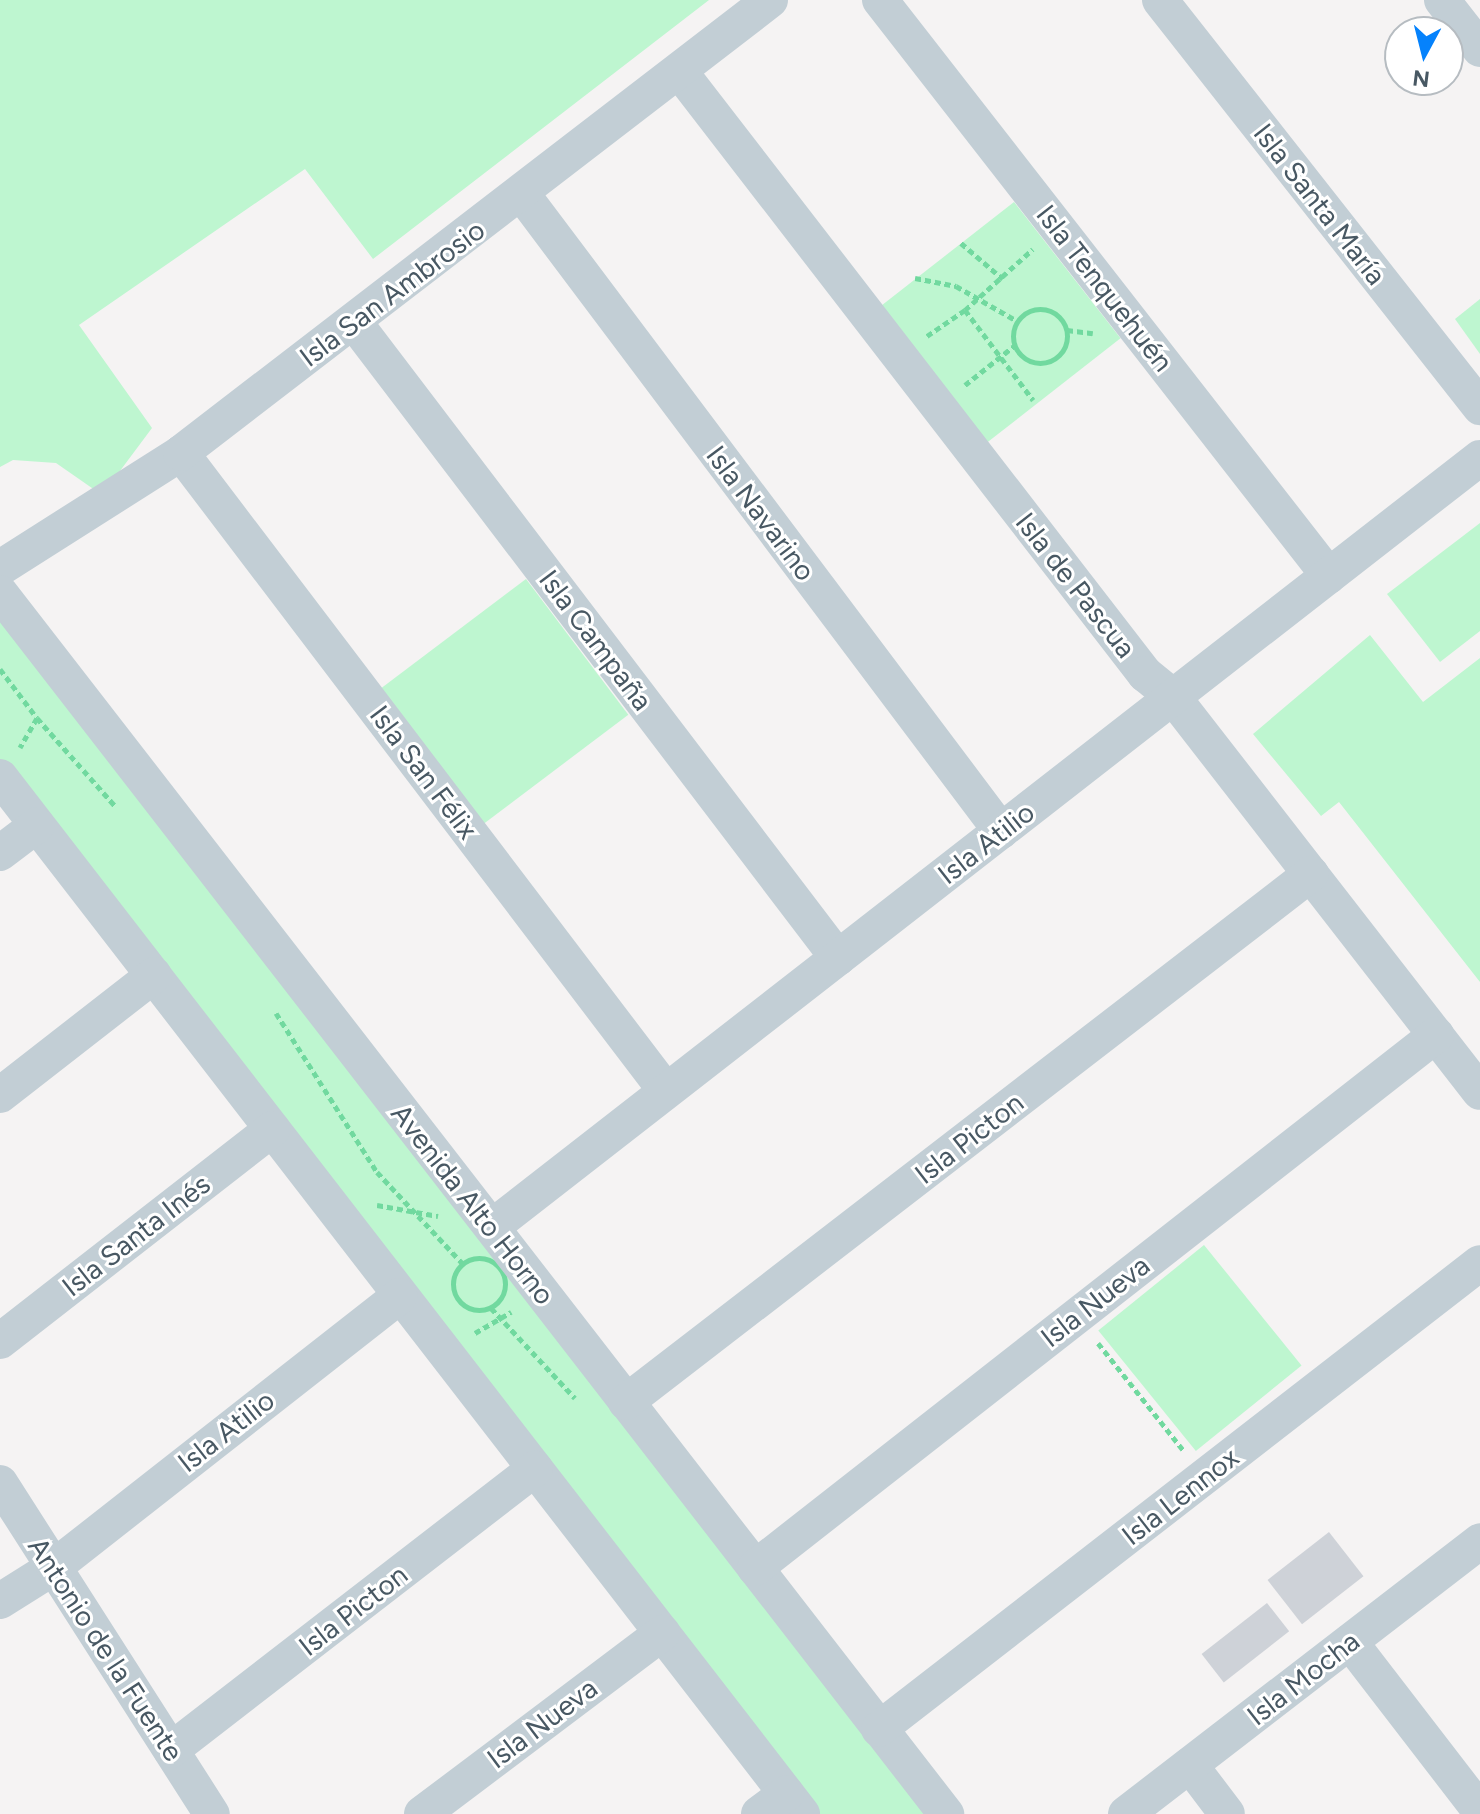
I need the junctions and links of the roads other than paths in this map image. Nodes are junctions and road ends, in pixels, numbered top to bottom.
1 (770, 0) edge
2 (880, 0) edge
3 (1160, 0) edge
4 (1442, 0) edge
5 (1480, 49) edge
6 (680, 72) junction
7 (522, 194) junction
8 (354, 322) junction
9 (1480, 407) edge
10 (181, 453) junction
11 (1480, 458) edge
12 (0, 568) edge
13 (1329, 576) junction
14 (0, 593) edge
15 (1173, 697) junction
16 (1, 778) edge
17 (37, 825) junction
18 (1001, 831) junction
19 (0, 853) edge
20 (1311, 874) junction
21 (838, 958) junction
22 (154, 975) junction
23 (1436, 1035) junction
24 (666, 1091) junction
25 (1480, 1092) edge
26 (0, 1095) edge
27 (272, 1129) junction
28 (492, 1227) junction
29 (1480, 1263) edge
30 (399, 1296) junction
31 (0, 1341) edge
32 (626, 1402) junction
33 (535, 1469) junction
34 (0, 1483) edge
35 (1480, 1541) edge
36 (54, 1567) junction
37 (755, 1568) junction
38 (0, 1601) edge
39 (662, 1633) junction
40 (1350, 1642) junction
41 (879, 1729) junction
42 (171, 1750) junction
43 (1190, 1765) junction
44 (782, 1807) edge
45 (1480, 1811) edge
46 (212, 1814) edge
47 (422, 1814) edge
48 (946, 1814) edge
49 (1126, 1814) edge
50 (1227, 1814) edge

1 - 6 street, Isla San Ambrosio
2 - 13 street, Isla Tenquehuén
3 - 9 street, Isla Santa María
4 - 5 street
6 - 7 street, Isla San Ambrosio
6 - 15 street, Isla de Pascua
7 - 8 street, Isla San Ambrosio
7 - 18 street, Isla Navarino
8 - 10 street, Isla San Ambrosio
8 - 21 street, Isla Campaña
10 - 12 street, Isla San Ambrosio
10 - 24 street, Isla San Félix
11 - 13 street, Isla Atilio
13 - 15 street, Isla Atilio
14 - 28 street, Avenida Alto Horno
15 - 18 street, Isla Atilio
15 - 20 street, Isla de Pascua
16 - 17 street
17 - 19 street
17 - 22 street
18 - 21 street, Isla Atilio
20 - 23 street, Isla de Pascua
20 - 32 street, Isla Picton
21 - 24 street, Isla Atilio
22 - 26 street
22 - 27 street
23 - 25 street, Isla de Pascua
23 - 37 street, Isla Nueva
24 - 28 street, Isla Atilio
27 - 30 street
27 - 31 street, Isla Santa Inés
28 - 32 street, Avenida Alto Horno
29 - 41 street, Isla Lennox
30 - 33 street
30 - 36 street, Isla Atilio
32 - 37 street, Avenida Alto Horno
33 - 39 street
33 - 42 street, Isla Picton
34 - 36 street, Antonio de la Fuente
35 - 40 street, Isla Mocha
36 - 38 street, Isla Atilio
36 - 42 street, Antonio de la Fuente
37 - 41 street, Avenida Alto Horno
39 - 44 street
39 - 47 street, Isla Nueva
40 - 43 street, Isla Mocha
40 - 45 street
41 - 48 street, Avenida Alto Horno
42 - 46 street, Antonio de la Fuente
43 - 49 street, Isla Mocha
43 - 50 street

